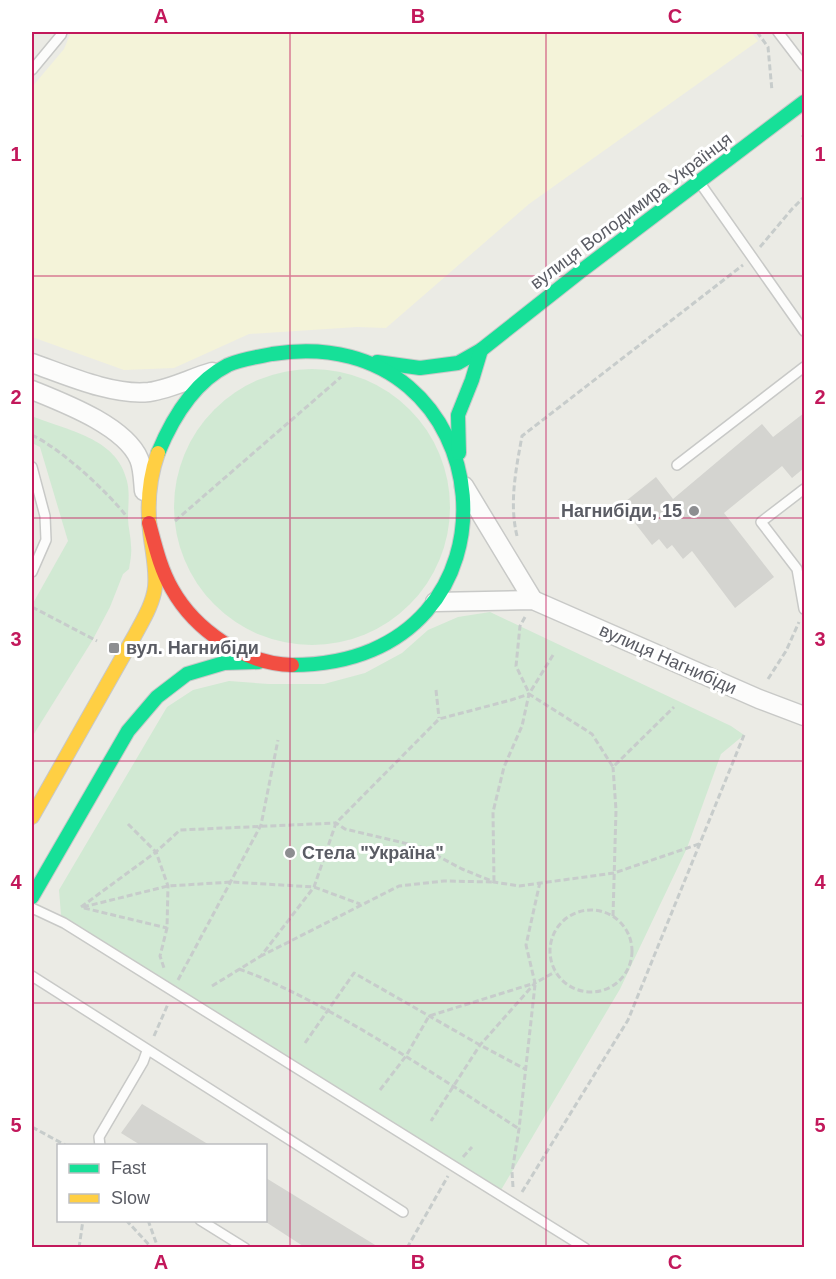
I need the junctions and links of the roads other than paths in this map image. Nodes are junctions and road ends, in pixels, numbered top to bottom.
1 (62, 32) edge
2 (778, 32) edge
3 (804, 66) edge
4 (32, 70) edge
5 (804, 102) edge
6 (699, 182) junction
7 (804, 331) edge
8 (481, 350) junction
9 (365, 360) junction
10 (32, 363) edge
11 (804, 368) edge
12 (222, 369) junction
13 (32, 390) edge
14 (677, 465) dead end
15 (32, 467) edge
16 (464, 486) junction
17 (804, 489) edge
18 (149, 524) junction
19 (32, 572) edge
20 (533, 600) junction
21 (435, 602) junction
22 (804, 609) edge
23 (267, 662) junction
24 (804, 716) edge
25 (32, 817) edge
26 (32, 897) edge
27 (32, 908) edge
28 (32, 976) edge
29 (147, 1051) junction
30 (100, 1144) edge
31 (403, 1212) dead end
32 (202, 1222) edge
33 (245, 1248) edge
34 (585, 1248) edge

1 - 4 lane
2 - 3 lane
5 - 6 street, вулиця Володимира Українця
6 - 7 lane
6 - 8 street, вулиця Володимира Українця
8 - 9 street, вулиця Володимира Українця
8 - 16 street, вулиця Володимира Українця
9 - 12 street, вулиця Володимира Українця
9 - 16 street, вулиця Володимира Українця
10 - 12 street
11 - 14 lane
12 - 18 street, вулиця Володимира Українця
13 - 18 street
15 - 19 lane
16 - 20 street
16 - 21 street, вулиця Володимира Українця
17 - 22 lane
18 - 23 street, вулиця Володимира Українця
18 - 25 street, вулиця Володимира Українця
20 - 21 street, вулиця Нагнибіди
20 - 24 street, вулиця Нагнибіди
21 - 23 street, вулиця Володимира Українця
23 - 26 street, вулиця Володимира Українця
27 - 34 lane
28 - 29 lane
29 - 30 lane
29 - 31 lane
32 - 33 lane

